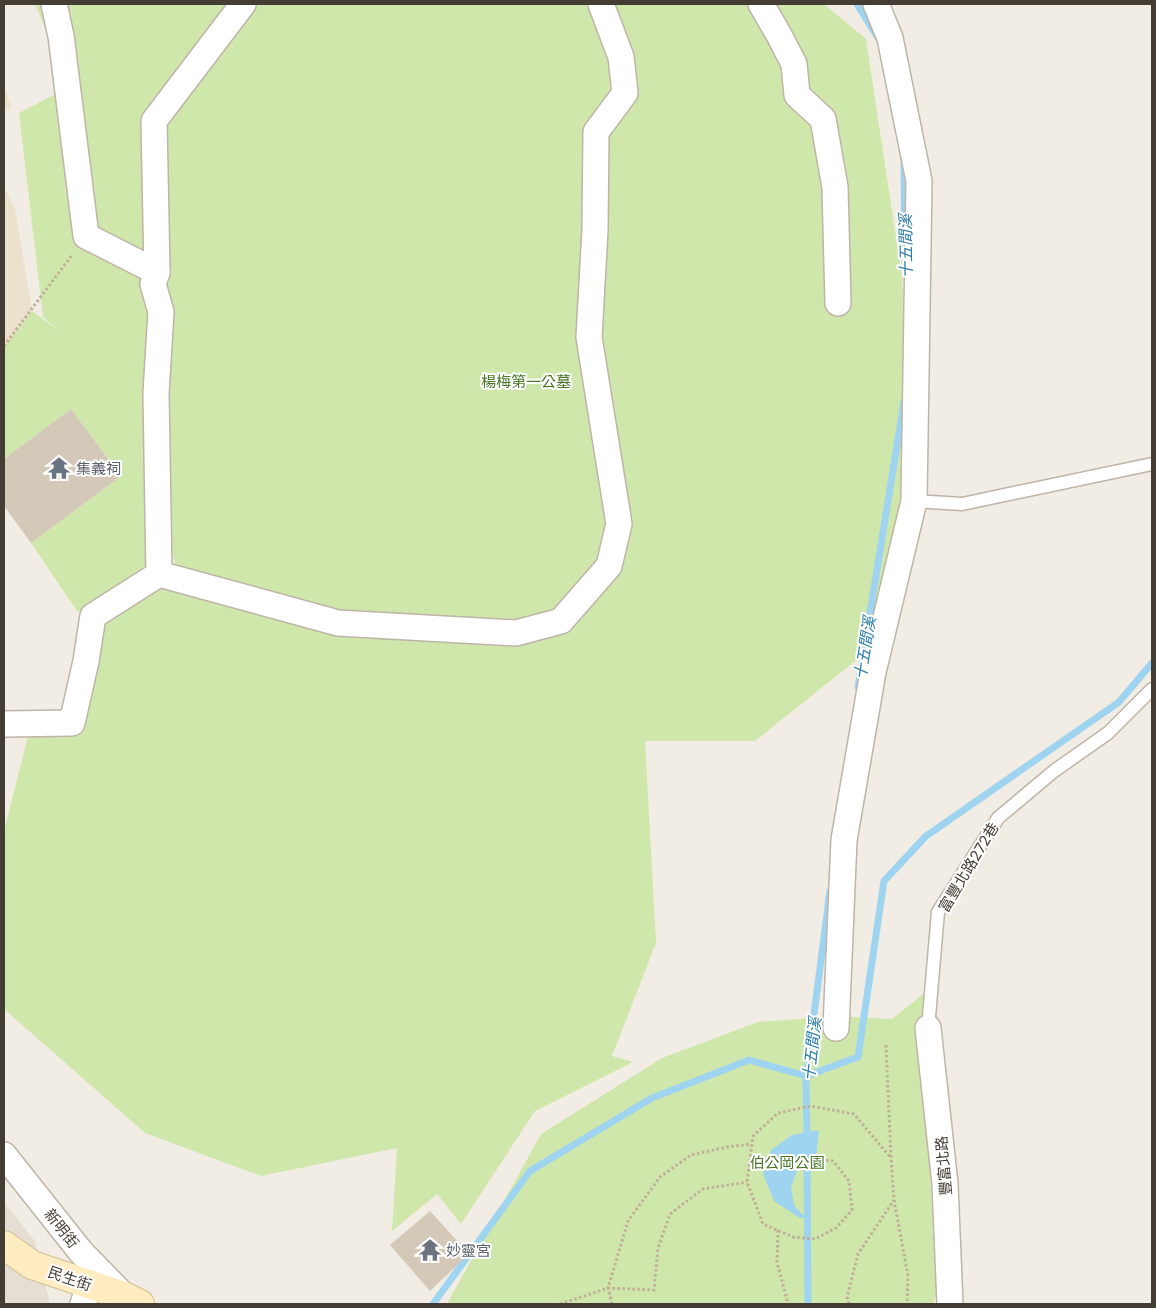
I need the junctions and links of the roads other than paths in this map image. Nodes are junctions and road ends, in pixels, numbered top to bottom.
1 (54, 4) edge
2 (243, 4) edge
3 (601, 4) edge
4 (761, 4) edge
5 (876, 4) edge
6 (157, 272) junction
7 (838, 303) dead end
8 (1152, 464) edge
9 (914, 501) junction
10 (159, 574) junction
11 (1152, 689) edge
12 (4, 724) edge
13 (836, 1028) dead end
14 (928, 1028) joint
15 (4, 1155) edge
16 (4, 1245) edge
17 (86, 1294) edge
18 (132, 1300) edge
19 (950, 1304) edge

1 - 6 street
2 - 6 street
3 - 10 street
4 - 7 street
5 - 9 street
6 - 10 street
8 - 9 lane
9 - 13 street
10 - 12 street
11 - 14 lane, 富豐北路272巷
14 - 19 street, 豐富北路
15 - 18 street, 新明街
16 - 17 street, 民生街
17 - 18 street, 民生街

